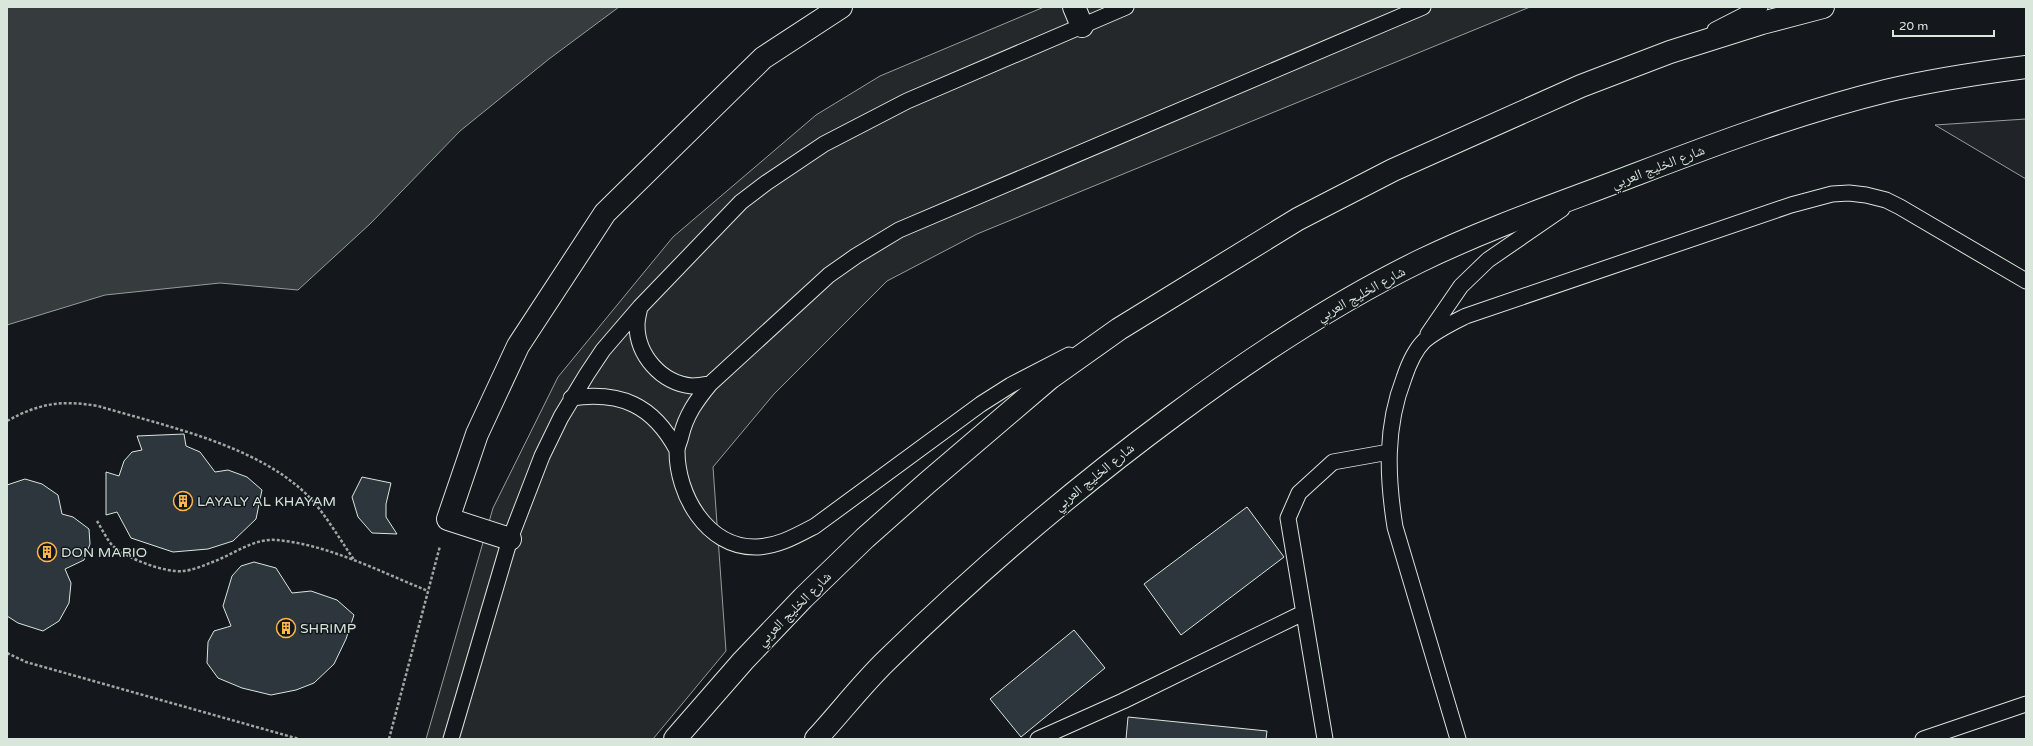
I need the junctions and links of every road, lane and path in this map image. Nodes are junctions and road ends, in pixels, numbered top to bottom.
1 (841, 7) edge
2 (1126, 7) edge
3 (1423, 7) edge
4 (1760, 7) edge
5 (1824, 7) edge
6 (1078, 17) edge
7 (1670, 52) junction
8 (2026, 67) edge
9 (1582, 195) junction
10 (2026, 281) edge
11 (640, 307) junction
12 (1120, 329) junction
13 (1424, 342) junction
14 (710, 384) junction
15 (571, 398) junction
16 (7, 421) edge
17 (677, 450) junction
18 (1388, 452) junction
19 (448, 519) junction
20 (97, 521) dead end
21 (510, 539) junction
22 (355, 561) junction
23 (428, 591) junction
24 (1303, 613) junction
25 (7, 653) edge
26 (2026, 704) edge
27 (299, 739) edge
28 (389, 739) edge
29 (451, 739) edge
30 (676, 739) edge
31 (816, 739) edge
32 (1038, 739) edge
33 (1325, 739) edge
34 (1458, 739) edge
35 (1923, 739) edge

1 - 19 main road
2 - 6 lane
3 - 14 lane
4 - 7 lane
5 - 7 main road, شارع الخليج العربي
6 - 11 lane
7 - 12 main road, شارع الخليج العربي
8 - 9 main road, شارع الخليج العربي
9 - 13 lane
9 - 31 main road, شارع الخليج العربي
10 - 13 lane
11 - 14 lane
11 - 15 lane
12 - 17 lane
12 - 30 main road, شارع الخليج العربي
13 - 18 lane
14 - 17 lane
15 - 17 lane
15 - 21 lane
16 - 22 path
18 - 24 lane
18 - 34 lane
19 - 21 main road
19 - 23 path
20 - 22 path
21 - 29 lane
22 - 23 path
23 - 28 path
24 - 32 lane
24 - 33 lane
25 - 27 path
26 - 35 lane

